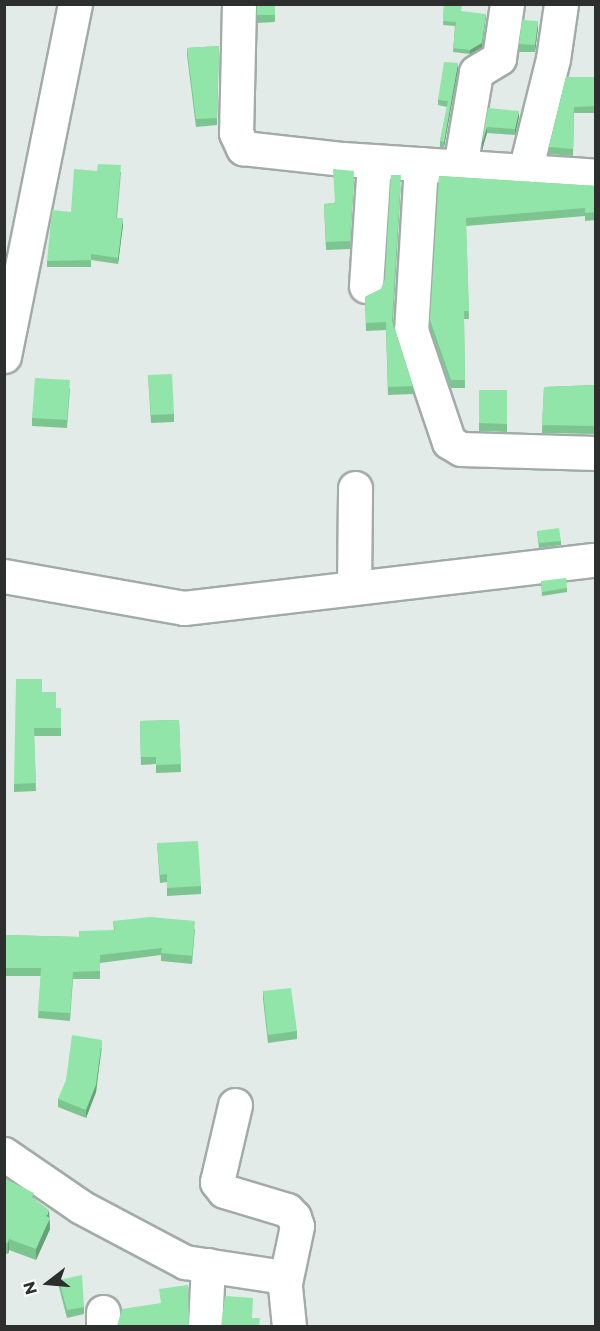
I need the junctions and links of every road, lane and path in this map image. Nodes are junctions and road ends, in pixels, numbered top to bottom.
1 (75, 4) edge
2 (239, 4) edge
3 (507, 4) edge
4 (561, 4) edge
5 (374, 161) junction
6 (420, 164) junction
7 (460, 167) junction
8 (525, 171) junction
9 (596, 176) edge
10 (366, 286) dead end
11 (10, 300) edge
12 (4, 356) edge
13 (596, 453) edge
14 (355, 488) dead end
15 (593, 560) dead end
16 (4, 576) edge
17 (354, 588) junction
18 (235, 1105) dead end
19 (4, 1154) edge
20 (208, 1265) junction
21 (285, 1283) junction
22 (205, 1326) edge
23 (289, 1326) edge

1 - 11 street
2 - 5 street
3 - 7 street
4 - 8 street
5 - 6 street
5 - 10 street
6 - 7 street
6 - 13 street
7 - 8 street
8 - 9 street
11 - 12 street
14 - 17 street
15 - 17 street
16 - 17 street
18 - 21 street
19 - 20 street
20 - 21 street
20 - 22 street
21 - 23 street

